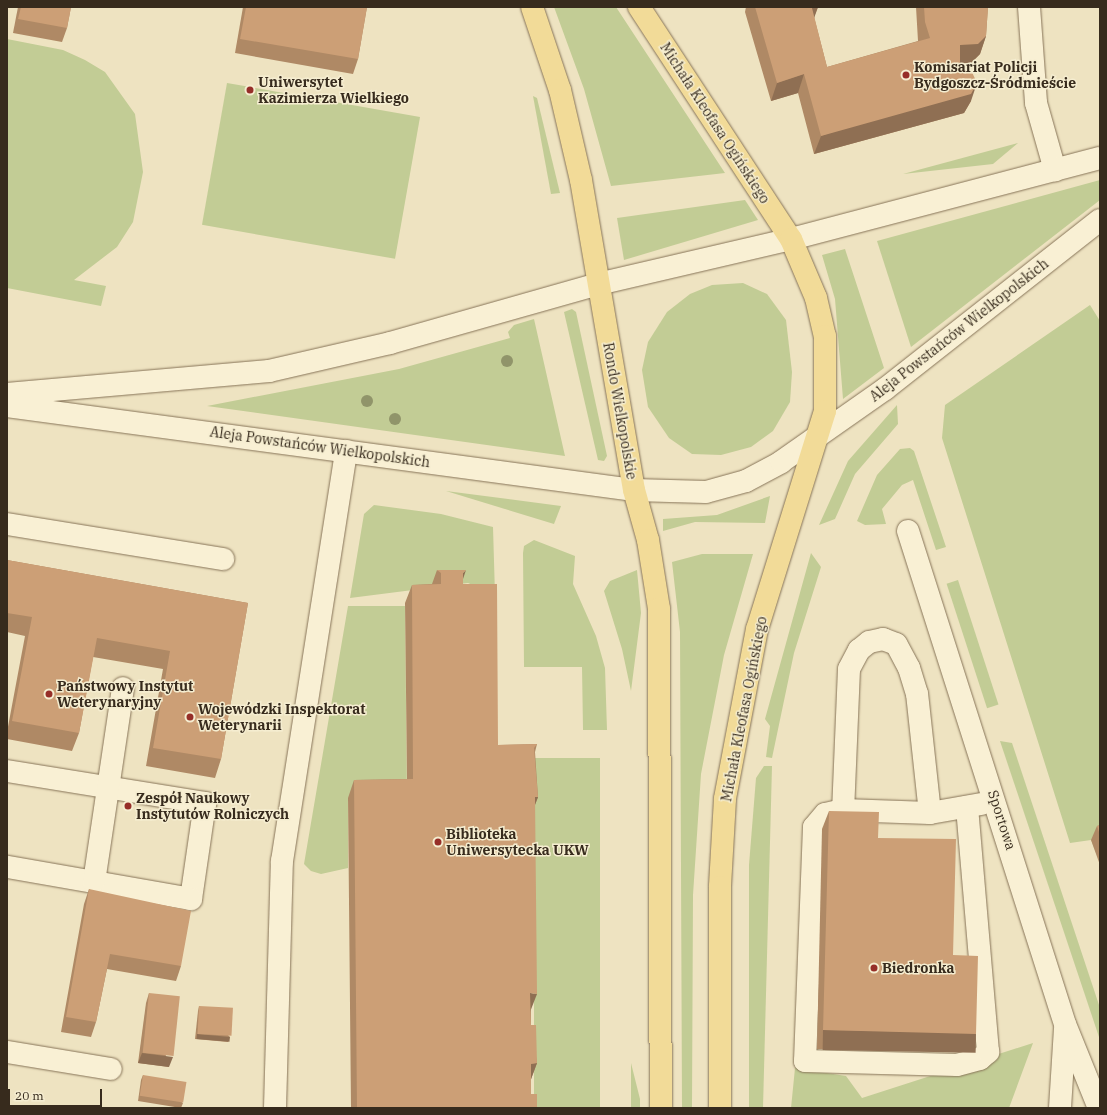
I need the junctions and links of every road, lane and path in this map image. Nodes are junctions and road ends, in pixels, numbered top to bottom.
1 (532, 7) edge
2 (639, 7) edge
3 (1029, 7) edge
4 (1100, 158) edge
5 (1055, 170) junction
6 (1100, 220) edge
7 (791, 239) junction
8 (598, 284) junction
9 (7, 394) edge
10 (7, 406) edge
11 (816, 437) junction
12 (346, 451) junction
13 (634, 490) junction
14 (7, 524) edge
15 (908, 531) dead end
16 (224, 559) dead end
17 (123, 688) dead end
18 (7, 771) edge
19 (107, 787) junction
20 (996, 802) junction
21 (967, 807) junction
22 (843, 810) junction
23 (930, 813) junction
24 (7, 867) edge
25 (94, 882) junction
26 (1065, 1024) junction
27 (7, 1052) edge
28 (111, 1069) dead end
29 (1056, 1104) edge
30 (275, 1108) edge
31 (662, 1108) edge
32 (720, 1108) edge
33 (1099, 1108) edge

1 - 8 main road
2 - 7 main road, Michała Kleofasa Ogińskiego
3 - 5 street
4 - 5 street
5 - 7 street
6 - 11 street, Aleja Powstańców Wielkopolskich
7 - 8 street
7 - 11 main road
8 - 9 street
8 - 13 main road, Rondo Wielkopolskie
10 - 12 street, Aleja Powstańców Wielkopolskich
11 - 13 street, Rondo Wielkopolskie
11 - 32 main road, Michała Kleofasa Ogińskiego
12 - 13 street, Aleja Powstańców Wielkopolskich
12 - 30 street
13 - 31 main road
14 - 16 street
15 - 20 street, Sportowa
17 - 19 street
18 - 19 street
19 - 25 street
19 - 25 street
20 - 21 street
20 - 26 street, Sportowa
21 - 22 street
21 - 23 street
22 - 23 street
22 - 23 street
24 - 25 street
26 - 29 street
26 - 33 street, Sportowa
27 - 28 street

